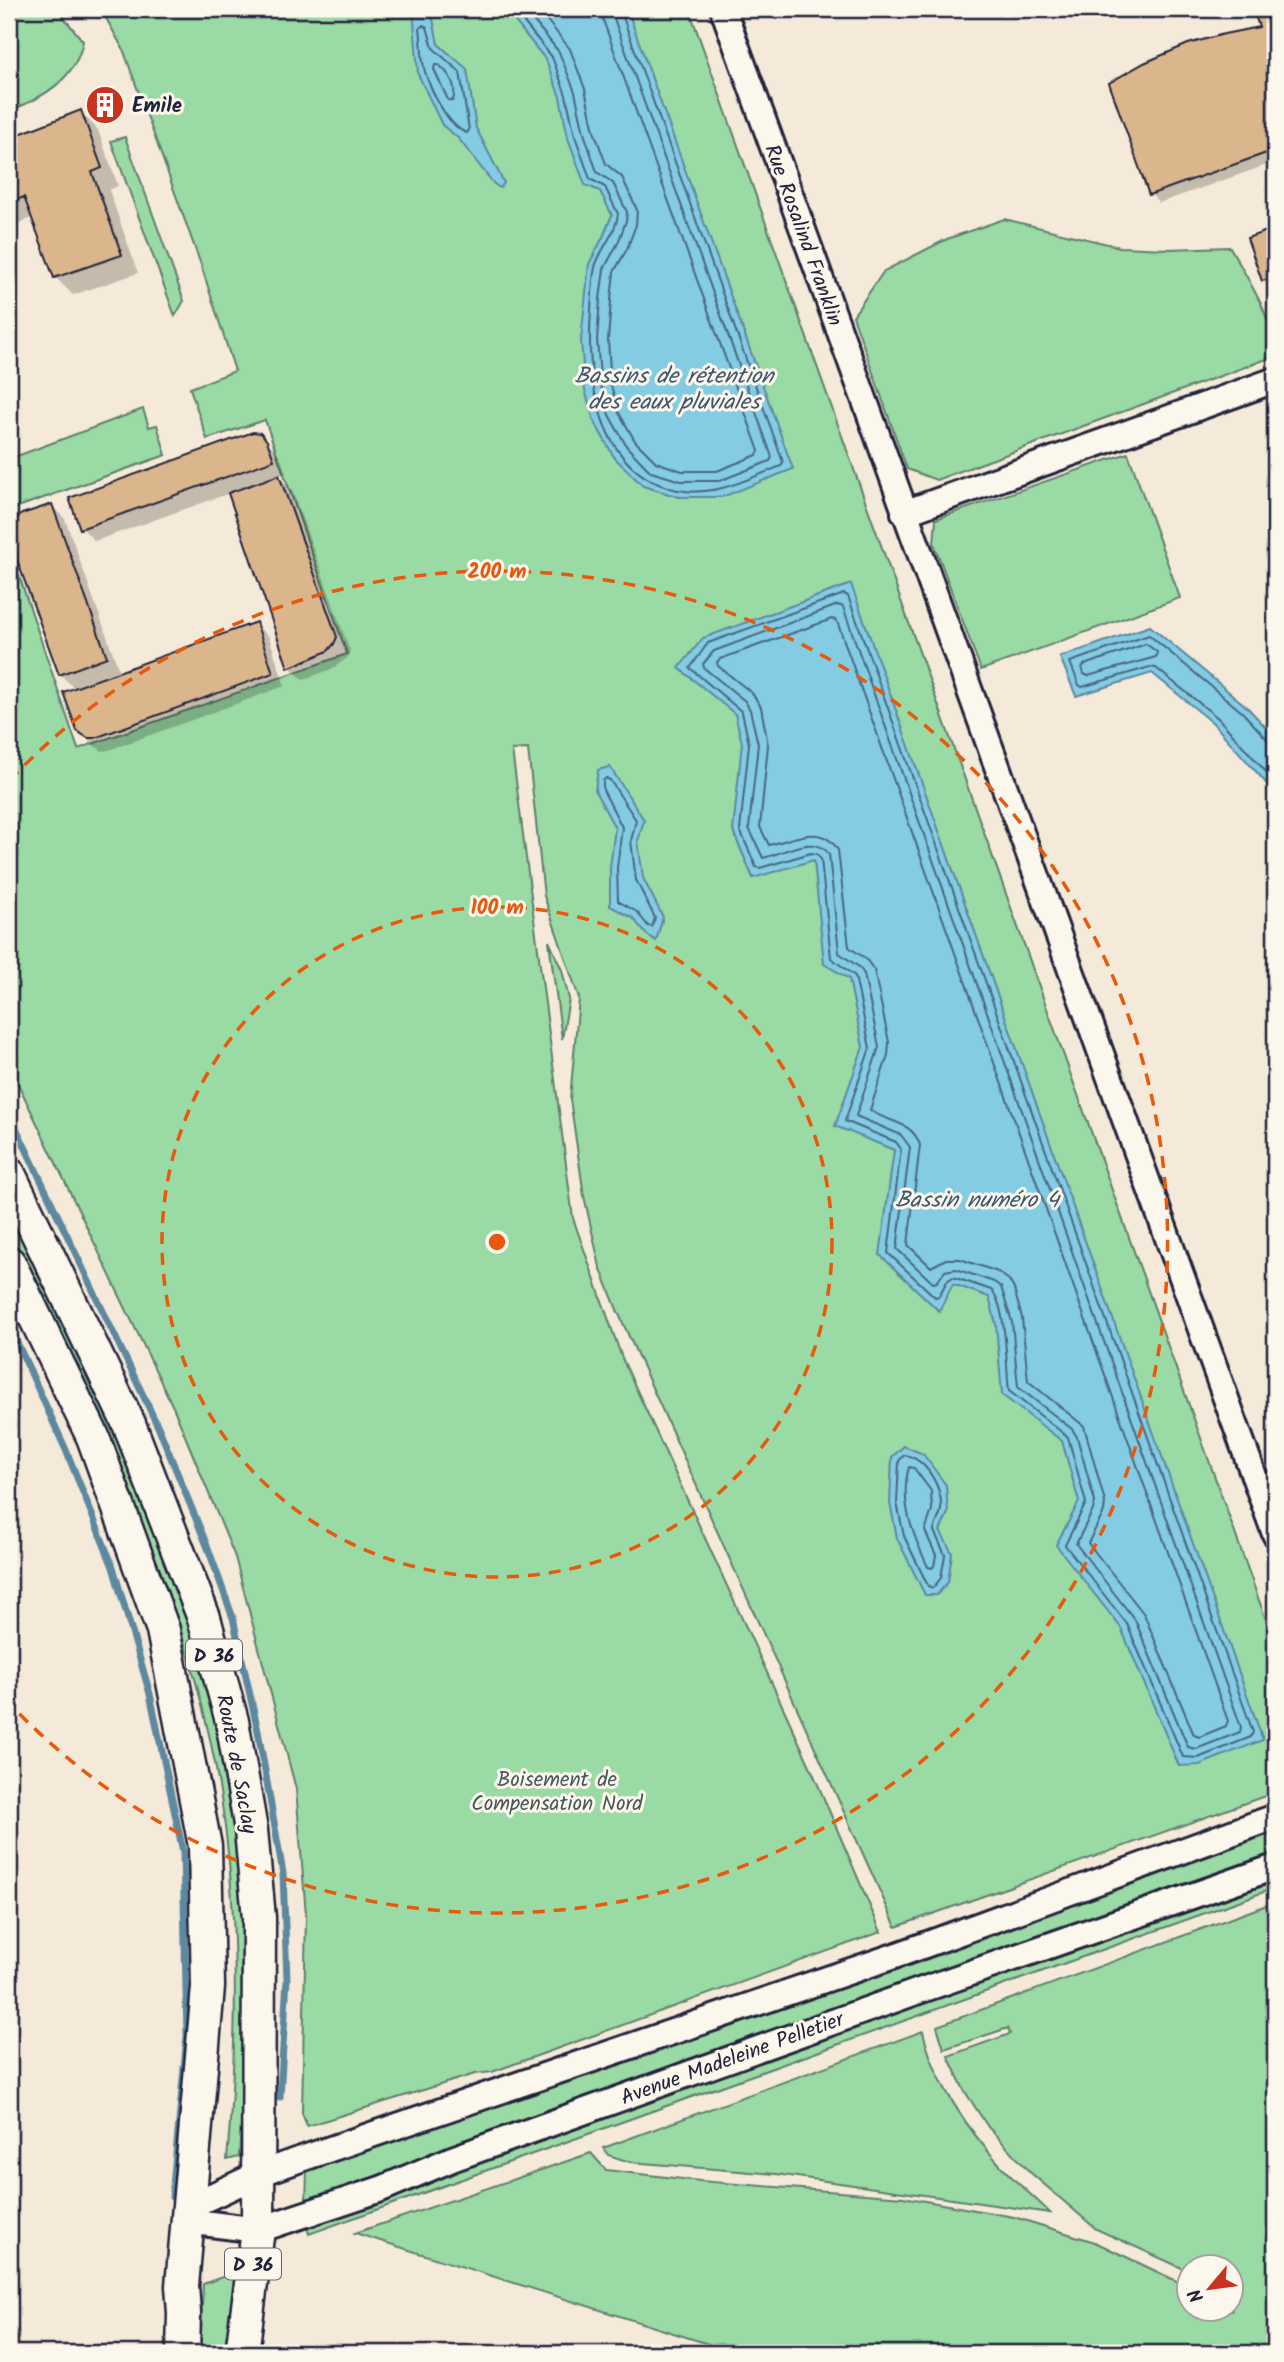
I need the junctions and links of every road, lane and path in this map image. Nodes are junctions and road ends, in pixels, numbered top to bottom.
1 (723, 9) edge
2 (1275, 380) edge
3 (904, 513) junction
4 (9, 1174) edge
5 (9, 1263) edge
6 (1275, 1534) edge
7 (1275, 1817) edge
8 (1275, 1867) edge
9 (260, 2174) junction
10 (187, 2214) junction
11 (258, 2230) junction
12 (183, 2353) edge
13 (243, 2353) edge

1 - 3 street, Rue Rosalind Franklin
2 - 3 street
3 - 6 street, Rue Rosalind Franklin
4 - 9 main road, Route de Saclay / D 36
5 - 10 main road, D 36
7 - 9 street, Avenue Madeleine Pelletier
8 - 11 street, Avenue Madeleine Pelletier
9 - 10 street, Avenue Madeleine Pelletier
9 - 11 main road, Route de Saclay / D 36
10 - 11 street, Avenue Madeleine Pelletier
10 - 12 main road, D 36
11 - 13 main road, Route de Saclay / D 36

